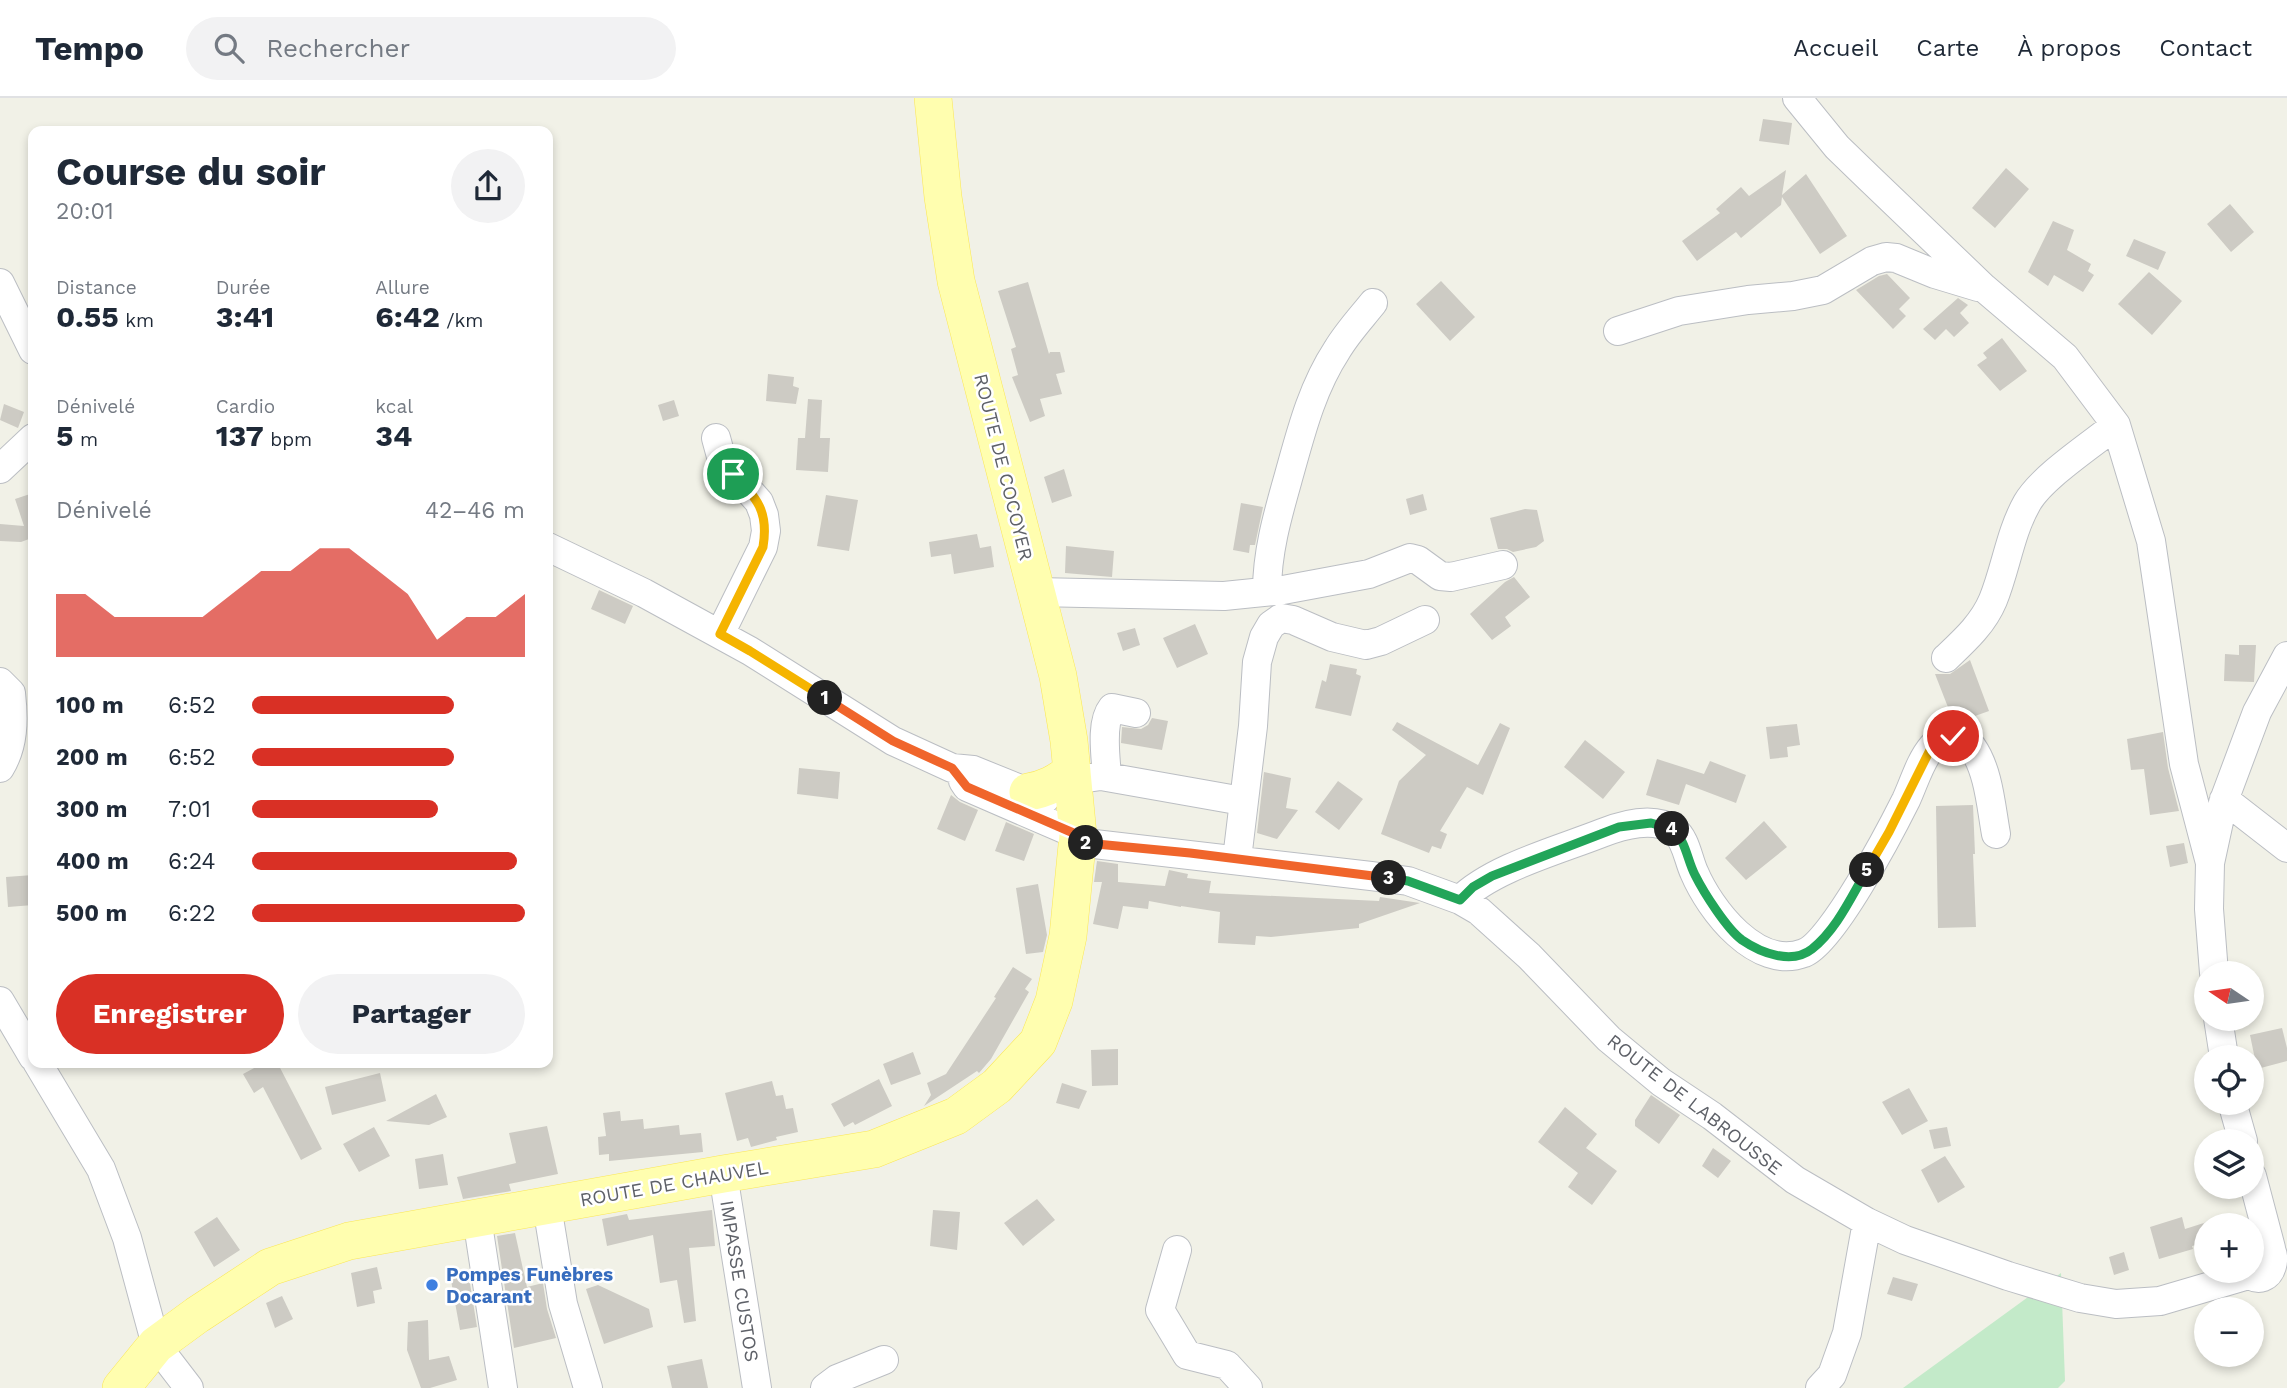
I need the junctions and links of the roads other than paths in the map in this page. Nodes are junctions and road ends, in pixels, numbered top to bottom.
1 (933, 98) edge
2 (1797, 98) edge
3 (0, 283) edge
4 (1984, 288) junction
5 (1373, 303) dead end
6 (1618, 331) dead end
7 (28, 340) edge
8 (2116, 425) junction
9 (716, 438) dead end
10 (28, 443) edge
11 (0, 470) edge
12 (553, 549) edge
13 (1503, 565) dead end
14 (1267, 591) junction
15 (1036, 592) junction
16 (1425, 620) dead end
17 (720, 634) junction
18 (2287, 656) edge
19 (1945, 658) dead end
20 (0, 682) edge
21 (1136, 713) dead end
22 (0, 768) edge
23 (952, 768) junction
24 (1028, 792) joint
25 (1083, 799) junction
26 (1231, 799) dead end
27 (2224, 799) junction
28 (1996, 834) dead end
29 (2287, 848) edge
30 (1237, 859) junction
31 (2210, 863) junction
32 (1460, 900) junction
33 (2213, 961) edge
34 (0, 1001) edge
35 (28, 1049) edge
36 (41, 1068) edge
37 (723, 1174) junction
38 (547, 1206) junction
39 (477, 1218) junction
40 (1867, 1222) junction
41 (1177, 1250) dead end
42 (2214, 1283) edge
43 (156, 1345) junction
44 (884, 1360) dead end
45 (121, 1388) edge
46 (189, 1388) edge
47 (503, 1388) edge
48 (588, 1388) edge
49 (757, 1388) edge
50 (825, 1388) edge
51 (1248, 1388) edge
52 (1820, 1388) edge

1 - 15 main road, ROUTE DE COCOYER
2 - 4 street
3 - 7 street
4 - 6 street
4 - 8 street
5 - 14 street
8 - 19 street
8 - 31 street
9 - 17 street
10 - 11 street
12 - 17 street
13 - 14 street
14 - 15 street
15 - 25 main road, ROUTE DE COCOYER
16 - 30 street
17 - 23 street
18 - 27 street
20 - 22 street
21 - 25 street
23 - 24 street
23 - 25 street
24 - 25 main road
25 - 26 street
25 - 30 street, ROUTE DE LABROUSSE
25 - 37 main road, ROUTE DE CHAUVEL
27 - 29 street
27 - 31 street
28 - 32 street
30 - 32 street, ROUTE DE LABROUSSE
31 - 33 street
32 - 40 street, ROUTE DE LABROUSSE
34 - 35 street
36 - 43 street
37 - 38 main road, ROUTE DE CHAUVEL
37 - 49 street, IMPASSE CUSTOS
38 - 39 main road, ROUTE DE CHAUVEL
38 - 48 street
39 - 43 main road, ROUTE DE CHAUVEL
39 - 47 street
40 - 42 street, ROUTE DE LABROUSSE
40 - 52 street
41 - 51 street
43 - 45 main road, ROUTE DE CHAUVEL
43 - 46 street
44 - 50 street

